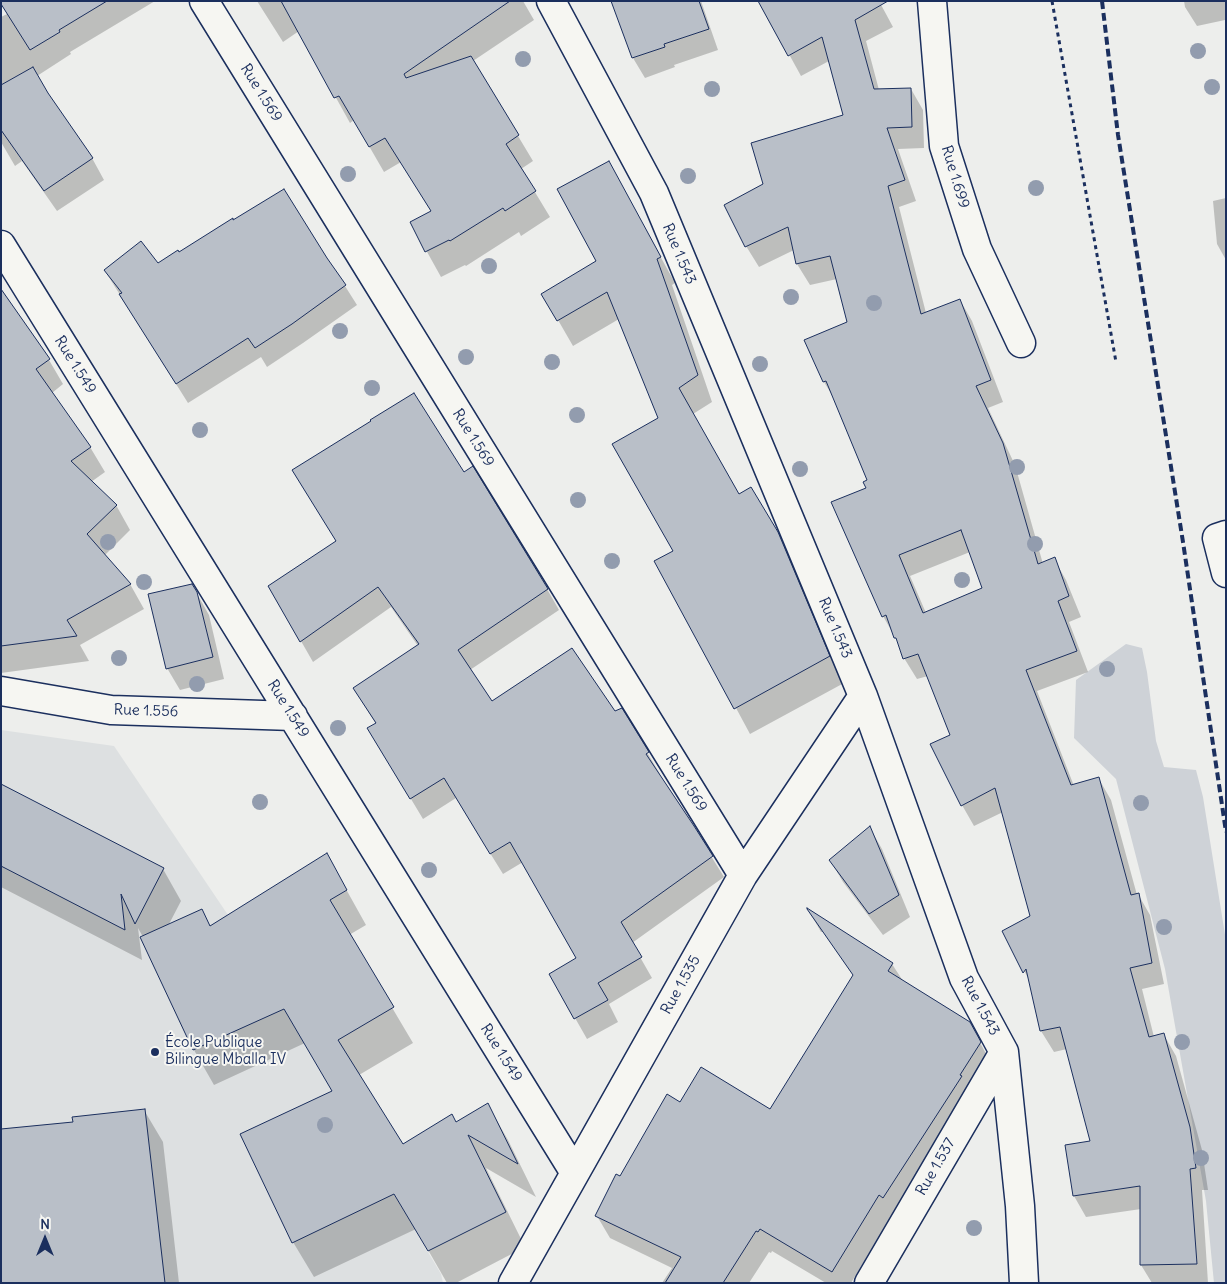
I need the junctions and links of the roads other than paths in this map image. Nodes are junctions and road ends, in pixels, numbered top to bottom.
1 (204, 1) edge
2 (551, 1) edge
3 (932, 1) edge
4 (1, 245) edge
5 (1021, 343) dead end
6 (1226, 535) edge
7 (1226, 573) edge
8 (1, 691) edge
9 (863, 696) junction
10 (293, 716) junction
11 (743, 875) junction
12 (1004, 1052) junction
13 (575, 1172) junction
14 (513, 1283) edge
15 (869, 1283) edge
16 (1024, 1283) edge

1 - 11 street, Rue 1.569
2 - 9 street, Rue 1.543
3 - 5 street, Rue 1.699
4 - 10 street, Rue 1.549
6 - 7 street
8 - 10 street, Rue 1.556
9 - 11 street, Rue 1.535
9 - 12 street, Rue 1.543
10 - 13 street, Rue 1.549
11 - 13 street, Rue 1.535
12 - 15 street, Rue 1.537
12 - 16 street, Rue 1.543
13 - 14 street, Rue 1.535

